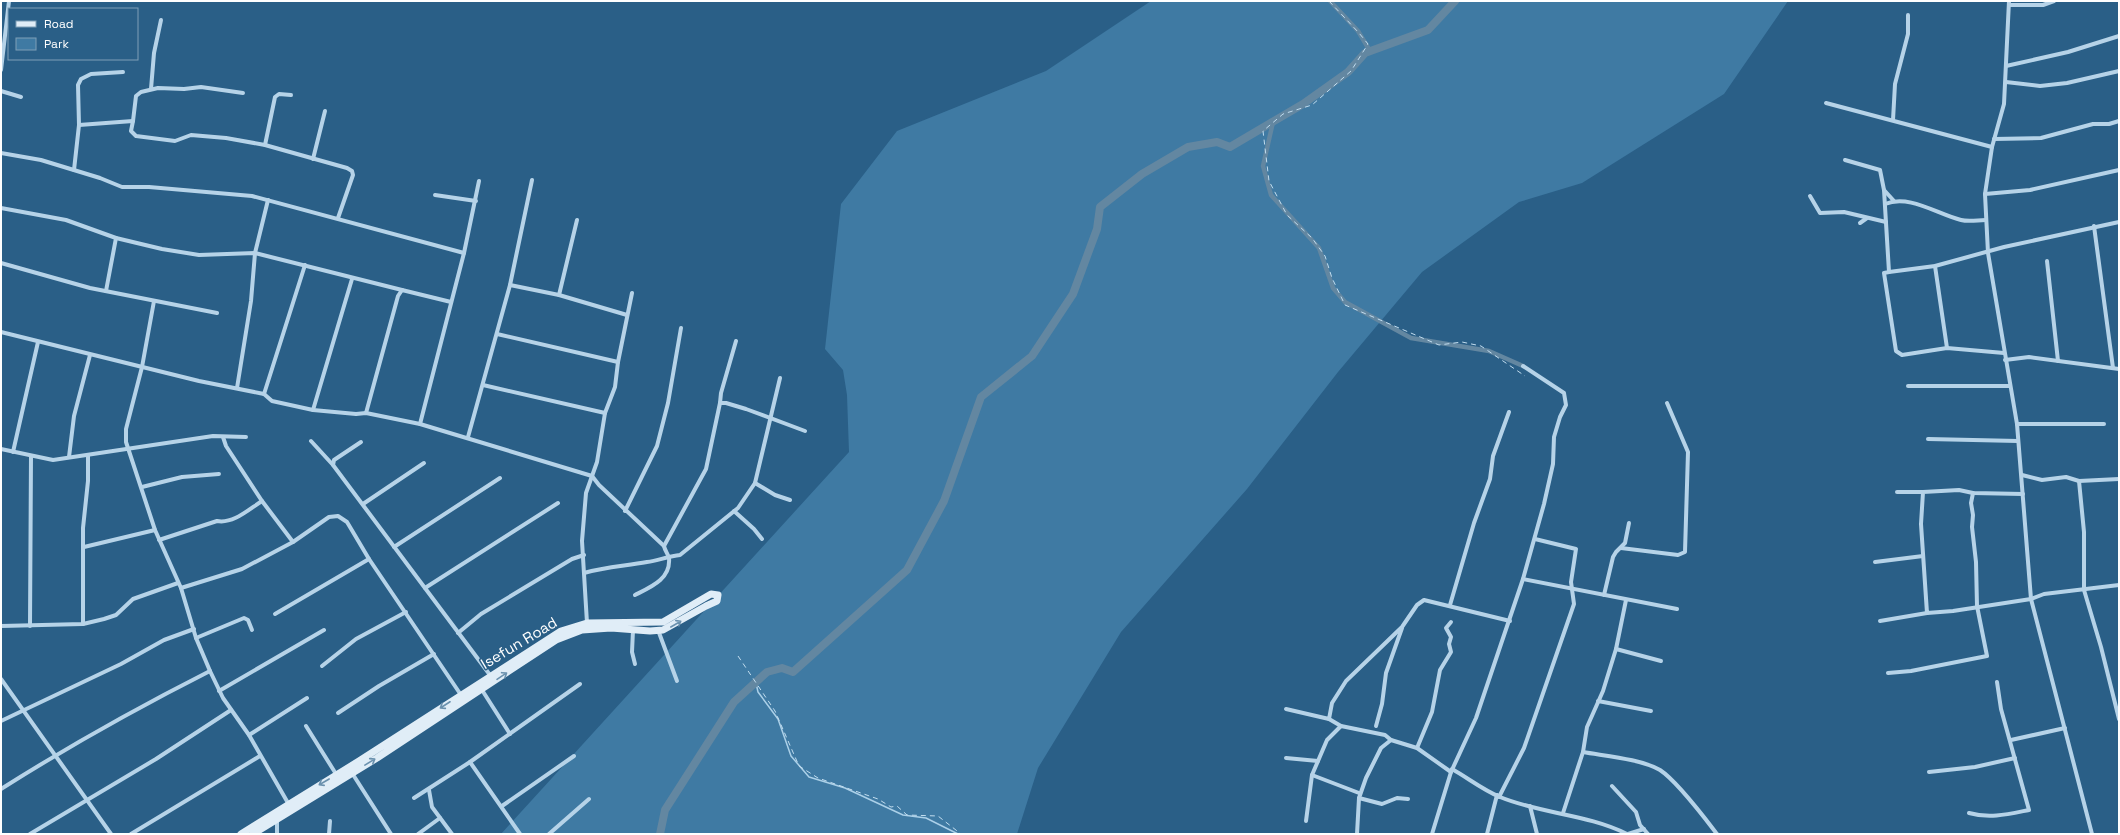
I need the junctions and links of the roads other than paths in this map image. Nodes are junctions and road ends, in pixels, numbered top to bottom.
1 (2054, 1) edge
2 (2009, 3) edge
3 (8, 10) edge
4 (1908, 15) dead end
5 (161, 20) dead end
6 (2119, 36) edge
7 (2006, 66) junction
8 (1, 70) edge
9 (2119, 71) edge
10 (123, 72) dead end
11 (2006, 82) junction
12 (151, 89) junction
13 (1, 91) edge
14 (243, 93) dead end
15 (290, 95) dead end
16 (21, 97) dead end
17 (1826, 103) dead end
18 (325, 111) dead end
19 (1893, 120) junction
20 (133, 121) junction
21 (2119, 121) edge
22 (79, 125) junction
23 (1994, 139) junction
24 (265, 145) junction
25 (1992, 146) junction
26 (1, 154) edge
27 (313, 159) junction
28 (1845, 160) dead end
29 (74, 170) junction
30 (2119, 170) edge
31 (532, 180) dead end
32 (479, 181) dead end
33 (1884, 190) junction
34 (1985, 194) junction
35 (435, 195) dead end
36 (1810, 196) dead end
37 (268, 200) junction
38 (1894, 201) junction
39 (476, 202) junction
40 (1885, 204) junction
41 (1, 208) edge
42 (338, 218) junction
43 (1867, 218) junction
44 (577, 220) dead end
45 (1986, 220) junction
46 (1886, 222) junction
47 (2119, 222) edge
48 (1860, 223) dead end
49 (2094, 226) junction
50 (116, 238) junction
51 (255, 252) junction
52 (464, 253) junction
53 (1988, 253) junction
54 (2047, 261) dead end
55 (1, 262) edge
56 (305, 265) junction
57 (1935, 266) junction
58 (1889, 272) junction
59 (352, 279) junction
60 (510, 285) junction
61 (402, 290) junction
62 (106, 291) junction
63 (632, 293) dead end
64 (559, 295) junction
65 (154, 301) junction
66 (451, 302) junction
67 (217, 313) dead end
68 (627, 315) junction
69 (681, 328) dead end
70 (1, 332) edge
71 (497, 334) junction
72 (736, 341) dead end
73 (38, 342) junction
74 (1947, 348) junction
75 (2004, 353) junction
76 (90, 354) junction
77 (2005, 360) junction
78 (2058, 361) junction
79 (618, 362) junction
80 (1524, 366) dead end
81 (142, 367) junction
82 (2113, 368) junction
83 (2119, 369) edge
84 (780, 378) dead end
85 (483, 385) junction
86 (1908, 386) dead end
87 (2010, 386) junction
88 (237, 388) junction
89 (264, 394) junction
90 (1667, 402) dead end
91 (720, 403) junction
92 (314, 410) junction
93 (366, 412) junction
94 (1509, 412) dead end
95 (605, 413) junction
96 (771, 419) junction
97 (420, 424) junction
98 (2017, 424) junction
99 (2104, 424) dead end
100 (805, 431) dead end
101 (223, 436) junction
102 (246, 437) dead end
103 (468, 437) junction
104 (1928, 439) dead end
105 (311, 441) dead end
106 (2018, 441) junction
107 (361, 442) dead end
108 (1, 449) edge
109 (129, 449) junction
110 (13, 452) junction
111 (88, 455) junction
112 (31, 456) junction
113 (69, 457) junction
114 (424, 463) dead end
115 (333, 465) junction
116 (219, 474) dead end
117 (2022, 475) junction
118 (592, 476) junction
119 (500, 478) dead end
120 (2119, 479) edge
121 (2079, 481) junction
122 (755, 483) junction
123 (142, 487) junction
124 (1897, 492) dead end
125 (1922, 492) junction
126 (1973, 493) junction
127 (2023, 494) junction
128 (790, 500) dead end
129 (262, 501) junction
130 (558, 503) dead end
131 (363, 504) junction
132 (625, 511) junction
133 (734, 511) junction
134 (1629, 523) dead end
135 (155, 530) junction
136 (762, 539) dead end
137 (1535, 539) junction
138 (159, 540) junction
139 (293, 542) junction
140 (394, 546) junction
141 (664, 546) junction
142 (84, 547) junction
143 (1622, 548) junction
144 (584, 555) junction
145 (669, 556) junction
146 (1924, 556) junction
147 (369, 559) junction
148 (1875, 562) dead end
149 (584, 573) junction
150 (1523, 579) junction
151 (178, 583) junction
152 (2119, 585) edge
153 (181, 588) junction
154 (425, 588) junction
155 (1572, 588) junction
156 (2084, 590) junction
157 (635, 595) dead end
158 (1604, 595) junction
159 (2031, 598) junction
160 (1626, 600) junction
161 (1450, 605) junction
162 (1977, 606) junction
163 (1677, 609) dead end
164 (406, 612) junction
165 (1927, 613) junction
166 (275, 614) dead end
167 (1510, 621) junction
168 (1880, 621) dead end
169 (1451, 622) dead end
170 (587, 623) junction
171 (83, 624) junction
172 (1, 626) edge
173 (30, 626) junction
174 (1402, 627) junction
175 (194, 629) junction
176 (252, 630) dead end
177 (324, 630) dead end
178 (633, 630) junction
179 (658, 630) junction
180 (458, 633) junction
181 (196, 638) junction
182 (1616, 649) junction
183 (434, 654) junction
184 (528, 655) junction
185 (1661, 661) dead end
186 (635, 664) dead end
187 (322, 666) dead end
188 (210, 672) junction
189 (1888, 673) dead end
190 (490, 675) junction
191 (1, 679) edge
192 (677, 681) dead end
193 (1997, 682) dead end
194 (580, 684) dead end
195 (482, 690) junction
196 (219, 691) junction
197 (461, 695) junction
198 (307, 698) dead end
199 (1598, 701) junction
200 (1286, 709) dead end
201 (231, 710) junction
202 (23, 711) junction
203 (1651, 711) dead end
204 (338, 714) dead end
205 (1329, 719) junction
206 (2119, 719) edge
207 (1, 722) edge
208 (306, 726) dead end
209 (1341, 726) junction
210 (1376, 726) dead end
211 (2065, 728) junction
212 (510, 734) junction
213 (249, 735) junction
214 (1391, 740) junction
215 (2011, 740) junction
216 (1417, 748) junction
217 (1583, 752) junction
218 (55, 755) junction
219 (260, 756) junction
220 (574, 756) dead end
221 (1286, 758) dead end
222 (2015, 758) junction
223 (1318, 760) junction
224 (470, 762) junction
225 (1451, 770) junction
226 (1929, 772) dead end
227 (352, 773) junction
228 (336, 774) junction
229 (1312, 775) junction
230 (1612, 786) dead end
231 (1, 788) edge
232 (429, 790) junction
233 (1359, 795) junction
234 (1498, 796) junction
235 (414, 798) dead end
236 (589, 799) dead end
237 (1408, 799) dead end
238 (88, 800) junction
239 (288, 803) junction
240 (502, 806) junction
241 (1530, 806) junction
242 (1563, 813) junction
243 (1969, 813) dead end
244 (277, 818) junction
245 (440, 818) junction
246 (330, 821) dead end
247 (1306, 821) dead end
248 (1644, 829) junction
249 (30, 834) edge
250 (111, 834) edge
251 (131, 834) edge
252 (241, 834) edge
253 (253, 834) edge
254 (277, 834) edge
255 (329, 834) edge
256 (391, 834) edge
257 (418, 834) edge
258 (452, 834) edge
259 (520, 834) edge
260 (549, 834) edge
261 (1357, 834) edge
262 (1432, 834) edge
263 (1487, 834) edge
264 (1537, 834) edge
265 (1627, 834) edge
266 (1648, 834) edge
267 (1717, 834) edge
268 (2092, 834) edge

1 - 2 street
2 - 7 street
3 - 8 street
4 - 19 street
5 - 12 street
6 - 7 street
7 - 11 street
9 - 11 street
10 - 22 street
11 - 23 street
12 - 14 street
12 - 20 street
13 - 16 street
15 - 24 street
17 - 19 street
18 - 27 street
19 - 25 street
20 - 22 street
20 - 24 street
21 - 23 street
22 - 29 street
23 - 25 street
24 - 27 street
25 - 34 street
26 - 29 street
27 - 42 street
28 - 33 street
29 - 37 street
30 - 34 street
31 - 60 street
32 - 39 street
33 - 38 street
33 - 40 street
34 - 45 street
35 - 39 street
36 - 43 street
37 - 42 street
37 - 51 street
38 - 40 street
38 - 45 street
39 - 52 street
40 - 46 street
41 - 50 street
42 - 52 street
43 - 46 street
43 - 48 street
44 - 64 street
45 - 53 street
46 - 58 street
47 - 49 street
49 - 53 street
49 - 82 street
50 - 51 street
50 - 62 street
51 - 56 street
51 - 88 street
52 - 66 street
53 - 57 street
53 - 75 street
54 - 78 street
55 - 62 street
56 - 59 street
56 - 89 street
57 - 58 street
57 - 74 street
58 - 74 street
59 - 61 street
59 - 92 street
60 - 64 street
60 - 71 street
61 - 66 street
61 - 93 street
62 - 65 street
63 - 68 street
64 - 68 street
65 - 67 street
65 - 81 street
66 - 97 street
68 - 79 street
69 - 132 street
70 - 73 street
71 - 79 street
71 - 85 street
72 - 91 street
73 - 76 street
73 - 110 street
74 - 75 street
75 - 77 street
76 - 81 street
76 - 113 street
77 - 78 street
77 - 87 street
78 - 82 street
79 - 95 street
80 - 137 street
81 - 88 street
81 - 109 street
82 - 83 street
84 - 96 street
85 - 95 street
85 - 103 street
86 - 87 street
87 - 98 street
88 - 89 street
89 - 92 street
90 - 143 street
91 - 96 street
91 - 141 street
92 - 93 street
93 - 97 street
94 - 161 street
95 - 118 street
96 - 100 street
96 - 122 street
97 - 103 street
98 - 99 street
98 - 106 street
101 - 102 street
101 - 109 street
101 - 129 street
103 - 118 street
104 - 106 street
105 - 115 street
106 - 117 street
107 - 115 street
108 - 110 street
109 - 111 street
109 - 123 street
110 - 112 street
111 - 113 street
111 - 142 street
112 - 113 street
112 - 173 street
114 - 131 street
115 - 131 street
116 - 123 street
117 - 121 street
117 - 127 street
118 - 132 street
118 - 144 street
119 - 140 street
120 - 121 street
121 - 156 street
122 - 128 street
122 - 133 street
123 - 135 street
124 - 125 street
125 - 126 street
125 - 146 street
126 - 127 street
126 - 162 street
127 - 159 street
129 - 138 street
129 - 139 street
130 - 154 street
131 - 140 street
132 - 141 street
133 - 136 street
133 - 145 street
134 - 143 street
135 - 138 street
135 - 142 street
137 - 150 street
137 - 155 street
138 - 151 street
139 - 147 street
139 - 153 street
140 - 154 street
141 - 145 street
142 - 171 street
143 - 158 street
144 - 149 street
144 - 180 street
145 - 149 street
145 - 157 street
146 - 148 street
146 - 165 street
147 - 164 street
147 - 166 street
149 - 170 street
150 - 155 street
150 - 167 street
151 - 153 street
151 - 171 street
152 - 156 street
153 - 175 street
154 - 180 street
155 - 158 street
155 - 234 street
156 - 159 street
156 - 206 street
158 - 160 street
159 - 162 street
159 - 211 street
160 - 163 street
160 - 182 street
161 - 167 street
161 - 174 street
162 - 165 street
162 - 189 street
164 - 183 street
164 - 187 street
165 - 168 street
167 - 225 street
169 - 216 street
179 -> 170 street, Isefun Road
170 - 184 street, Isefun Road
171 - 173 street
172 - 173 street
174 - 205 street
174 - 210 street
175 - 181 street
175 - 202 street
176 - 181 street
177 - 196 street
178 - 179 street, Isefun Road
178 - 184 street, Isefun Road
178 - 186 street
179 - 192 street
180 - 190 street
181 - 188 street
182 - 185 street
182 - 199 street
183 - 197 street
183 - 204 street
184 - 190 street, Isefun Road
195 -> 184 street, Isefun Road
188 - 196 street
188 - 218 street
190 - 197 street, Isefun Road
191 - 202 street
193 - 215 street
194 - 212 street
195 - 212 street
227 -> 195 street, Isefun Road
196 - 201 street
197 -> 228 street, Isefun Road
198 - 213 street
199 - 203 street
199 - 217 street
200 - 205 street
201 - 213 street
201 - 238 street
202 - 207 street
202 - 218 street
205 - 209 street
208 - 228 street
209 - 214 street
209 - 223 street
211 - 215 street
211 - 268 street
212 - 224 street
213 - 219 street
214 - 216 street
214 - 233 street
215 - 222 street
216 - 225 street
217 - 242 street
217 - 267 street
218 - 231 street
218 - 238 street
219 - 239 street
219 - 251 street
220 - 240 street
221 - 223 street
222 - 226 street
222 - 243 street
223 - 229 street
224 - 232 street
224 - 240 street
225 - 234 street
225 - 262 street
227 - 244 street, Isefun Road
227 - 256 street
228 -> 239 street, Isefun Road
229 - 233 street
229 - 247 street
230 - 248 street
232 - 235 street
232 - 245 street
233 - 237 street
233 - 261 street
234 - 241 street
234 - 263 street
236 - 260 street
238 - 249 street
238 - 250 street
239 - 252 street, Isefun Road
240 - 259 street
241 - 242 street
241 - 264 street
242 - 265 street
244 - 253 street, Isefun Road
244 - 254 street
245 - 257 street
245 - 258 street
246 - 255 street
248 - 265 street
248 - 266 street

